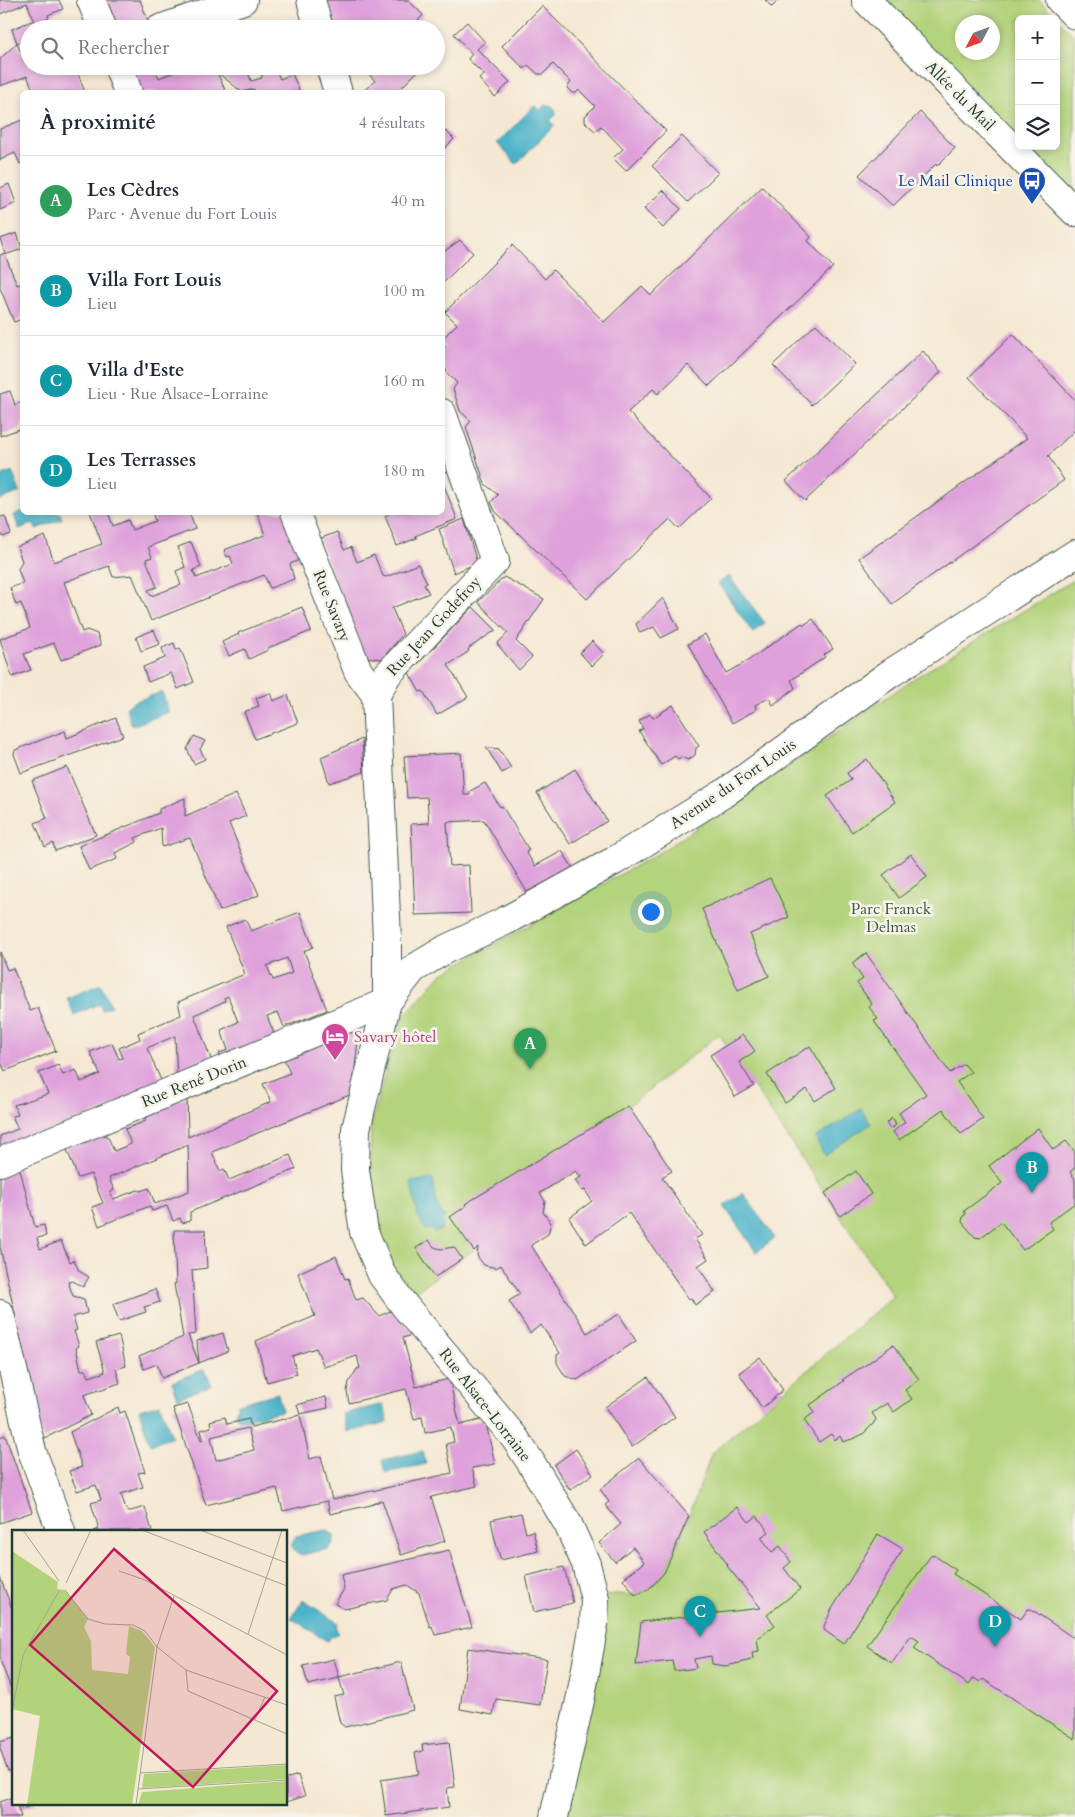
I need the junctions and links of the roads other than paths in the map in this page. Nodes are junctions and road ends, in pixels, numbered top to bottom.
1 (92, 0) edge
2 (243, 0) edge
3 (311, 0) edge
4 (866, 0) edge
5 (1060, 0) edge
6 (1075, 15) edge
7 (100, 20) edge
8 (186, 20) edge
9 (317, 20) edge
10 (121, 75) edge
11 (333, 75) edge
12 (127, 90) edge
13 (337, 90) edge
14 (1075, 212) edge
15 (445, 421) edge
16 (296, 515) edge
17 (1075, 554) edge
18 (376, 695) junction
19 (387, 1002) junction
20 (0, 1162) edge
21 (0, 1314) edge
22 (61, 1530) edge
23 (554, 1817) edge

1 - 7 street
2 - 8 street
3 - 9 street
4 - 14 street, Allée du Mail
5 - 6 street
10 - 12 street
11 - 13 street
15 - 18 street, Rue Jean Godefroy
16 - 18 street, Rue Savary
17 - 19 street, Avenue du Fort Louis
18 - 19 street
19 - 20 street, Rue René Dorin
19 - 23 street, Rue Alsace-Lorraine
21 - 22 street

